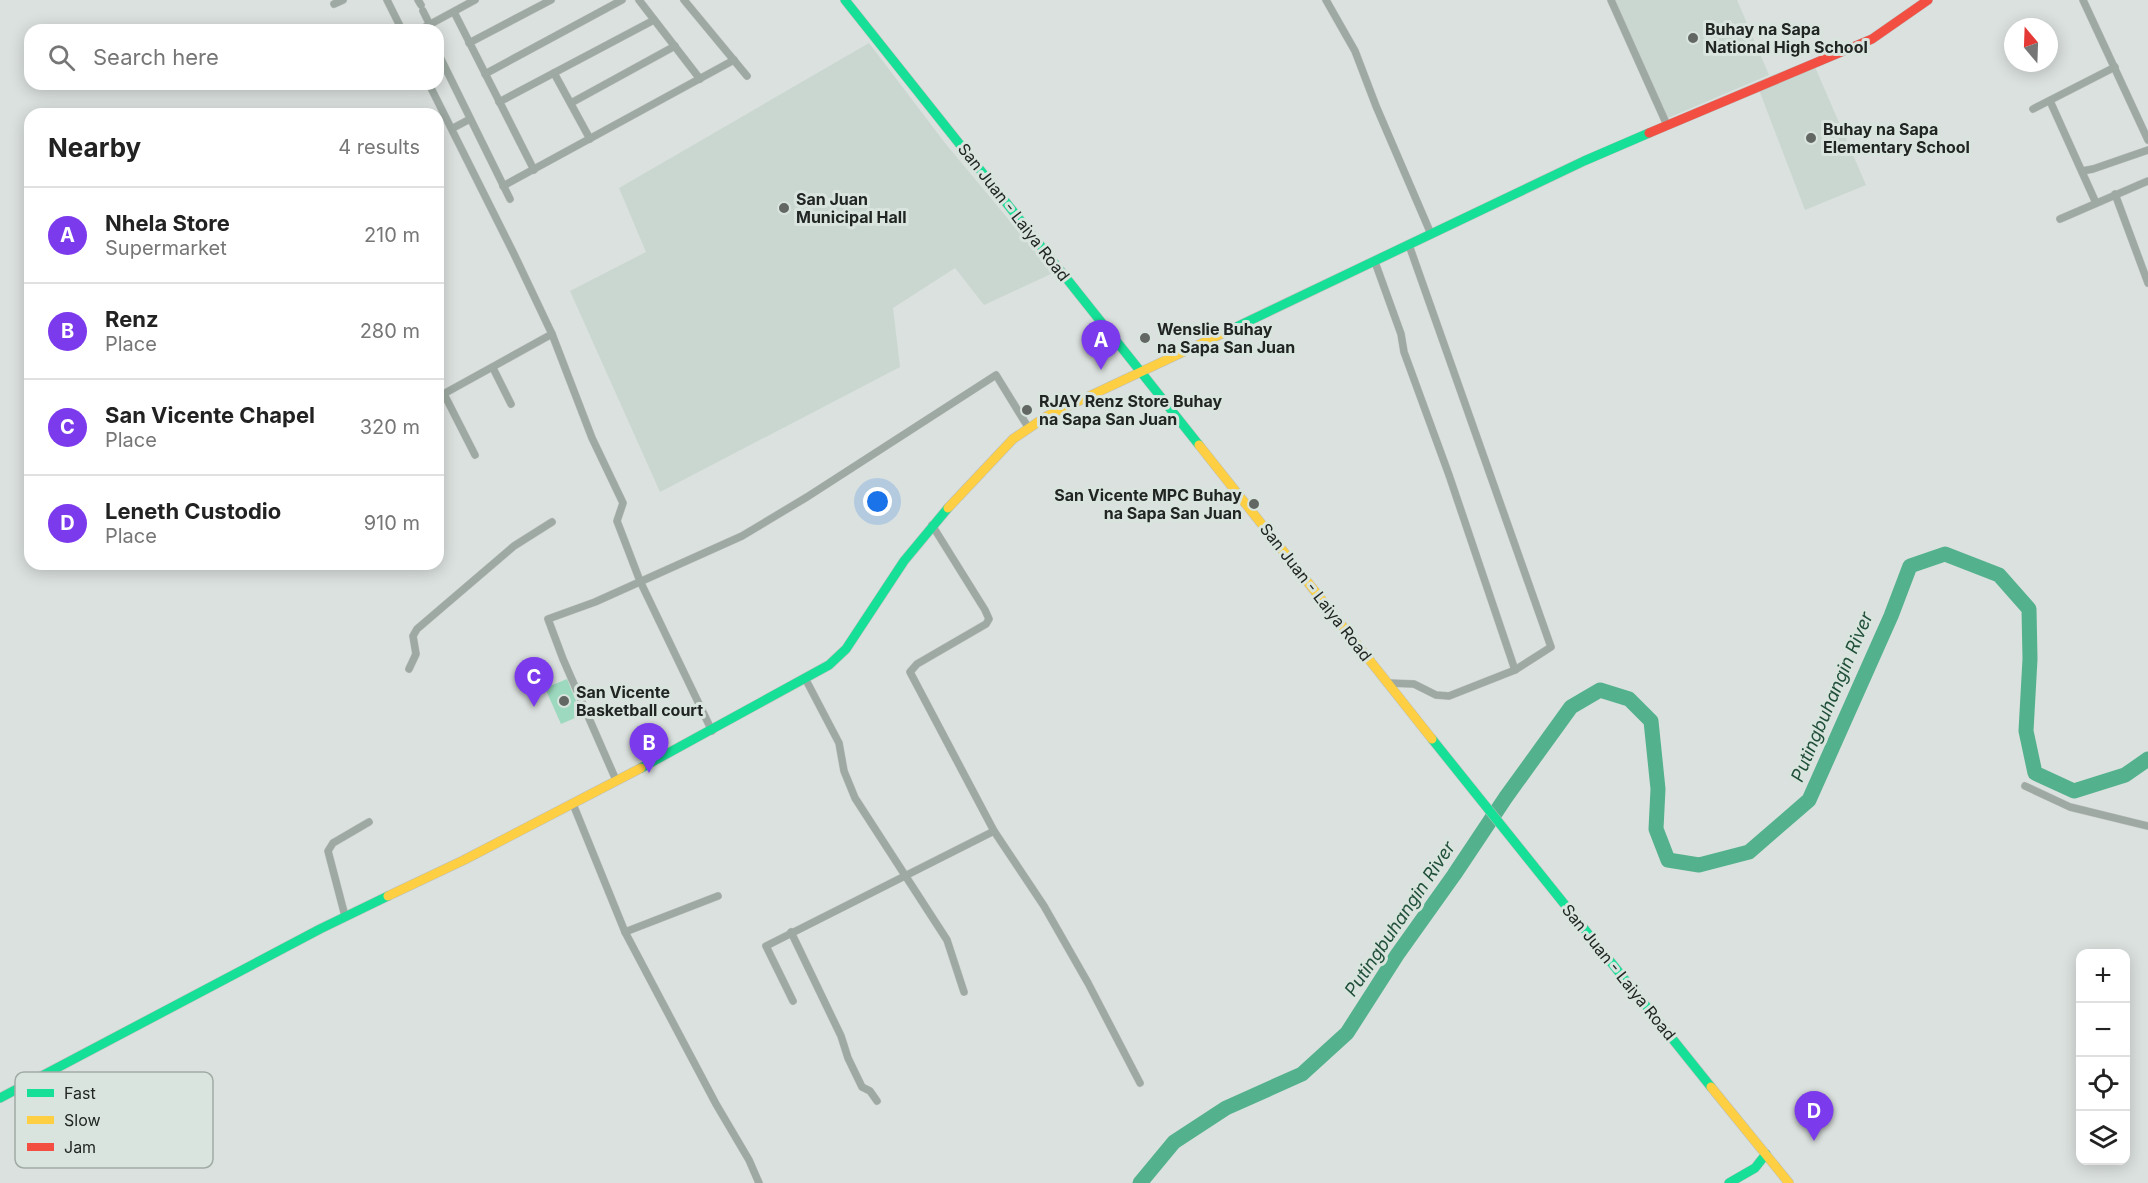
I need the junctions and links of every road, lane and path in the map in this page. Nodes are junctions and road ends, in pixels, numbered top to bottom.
1 (343, 0) edge
2 (387, 0) edge
3 (475, 0) edge
4 (551, 0) edge
5 (622, 0) edge
6 (639, 0) edge
7 (684, 0) edge
8 (845, 0) edge
9 (1326, 0) edge
10 (1611, 0) edge
11 (1928, 0) edge
12 (2082, 0) edge
13 (334, 4) dead end
14 (421, 6) edge
15 (454, 12) junction
16 (654, 20) junction
17 (399, 24) edge
18 (427, 24) edge
19 (434, 24) edge
20 (469, 43) junction
21 (675, 46) junction
22 (734, 60) junction
23 (444, 65) edge
24 (2115, 67) junction
25 (554, 73) junction
26 (485, 74) junction
27 (747, 76) dead end
28 (700, 79) junction
29 (432, 90) edge
30 (2049, 101) junction
31 (500, 102) junction
32 (571, 103) junction
33 (441, 108) edge
34 (2032, 109) dead end
35 (444, 114) edge
36 (470, 119) junction
37 (1667, 125) junction
38 (455, 127) dead end
39 (590, 139) junction
40 (2148, 140) edge
41 (2148, 150) edge
42 (534, 170) junction
43 (2082, 171) junction
44 (2148, 181) edge
45 (503, 186) junction
46 (2115, 194) junction
47 (510, 200) dead end
48 (2096, 203) junction
49 (2060, 219) dead end
50 (1431, 234) junction
51 (1409, 245) junction
52 (1375, 262) junction
53 (2148, 283) edge
54 (552, 334) junction
55 (493, 368) junction
56 (1141, 372) junction
57 (444, 393) edge
58 (444, 400) edge
59 (511, 404) dead end
60 (1028, 427) junction
61 (475, 455) dead end
62 (552, 522) dead end
63 (932, 525) junction
64 (640, 581) junction
65 (409, 669) dead end
66 (1515, 670) junction
67 (806, 680) junction
68 (1388, 683) junction
69 (712, 731) junction
70 (616, 780) junction
71 (2025, 786) dead end
72 (573, 804) junction
73 (369, 822) dead end
74 (2148, 826) edge
75 (994, 831) junction
76 (906, 875) junction
77 (718, 896) dead end
78 (345, 916) junction
79 (625, 932) junction
80 (791, 932) junction
81 (964, 992) dead end
82 (793, 1000) dead end
83 (49, 1072) edge
84 (1140, 1083) dead end
85 (15, 1090) edge
86 (0, 1098) edge
87 (877, 1101) dead end
88 (1766, 1154) junction
89 (759, 1183) edge
90 (1729, 1183) edge
91 (1789, 1183) edge

1 - 13 street
2 - 17 street
3 - 15 street
4 - 20 street
5 - 26 street
6 - 16 street
7 - 22 street
8 - 56 street, San Juan - Laiya Road
9 - 50 street
10 - 37 street
11 - 37 street
12 - 24 street
14 - 18 street
15 - 19 street
15 - 20 street
16 - 21 street
16 - 25 street
20 - 26 street
21 - 28 street
21 - 32 street
22 - 27 street
22 - 28 street
23 - 36 street
24 - 30 street
24 - 40 street
25 - 31 street
25 - 32 street
26 - 31 street
28 - 39 street
29 - 33 street
30 - 34 street
30 - 43 street
31 - 42 street
32 - 39 street
35 - 54 street
36 - 38 street
36 - 45 street
37 - 50 street
39 - 42 street
41 - 43 street
42 - 45 street
43 - 48 street
44 - 46 street
45 - 47 street
46 - 48 street
46 - 53 street
48 - 49 street
50 - 51 street
51 - 52 street
51 - 66 street
52 - 56 street
52 - 66 street
54 - 55 street
54 - 64 street
55 - 57 street
55 - 59 street
56 - 60 street
56 - 68 street, San Juan - Laiya Road
58 - 61 street
60 - 63 street
60 - 64 street
62 - 65 street
63 - 67 street
63 - 75 street
64 - 69 street
64 - 70 street
66 - 68 street
67 - 69 street
67 - 76 street
68 - 88 street, San Juan - Laiya Road
69 - 70 street
70 - 72 street
71 - 74 street
72 - 78 street
72 - 79 street
73 - 78 street
75 - 76 street
75 - 84 street
76 - 80 street
76 - 81 street
77 - 79 street
78 - 83 street
79 - 89 street
80 - 82 street
80 - 87 street
85 - 86 street
88 - 90 street
88 - 91 street, San Juan - Laiya Road

